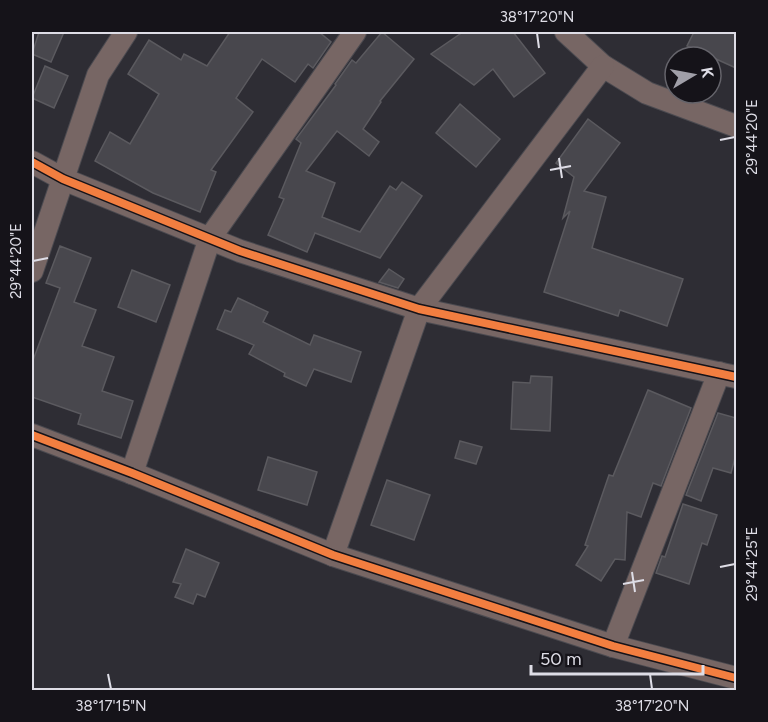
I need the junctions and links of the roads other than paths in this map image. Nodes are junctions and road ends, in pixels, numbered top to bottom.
1 (126, 32) edge
2 (356, 32) edge
3 (566, 32) edge
4 (603, 66) junction
5 (736, 126) edge
6 (32, 162) edge
7 (63, 179) junction
8 (210, 238) junction
9 (32, 271) edge
10 (419, 309) junction
11 (728, 375) edge
12 (32, 435) edge
13 (132, 473) junction
14 (333, 555) junction
15 (613, 646) junction
16 (736, 678) edge

1 - 7 street
2 - 8 street
3 - 4 street
4 - 5 street
4 - 10 street
6 - 7 street
7 - 8 street
7 - 9 street
8 - 10 street
8 - 13 street
10 - 11 street
10 - 14 street
11 - 15 street
12 - 13 street
13 - 14 street
14 - 15 street
15 - 16 street

